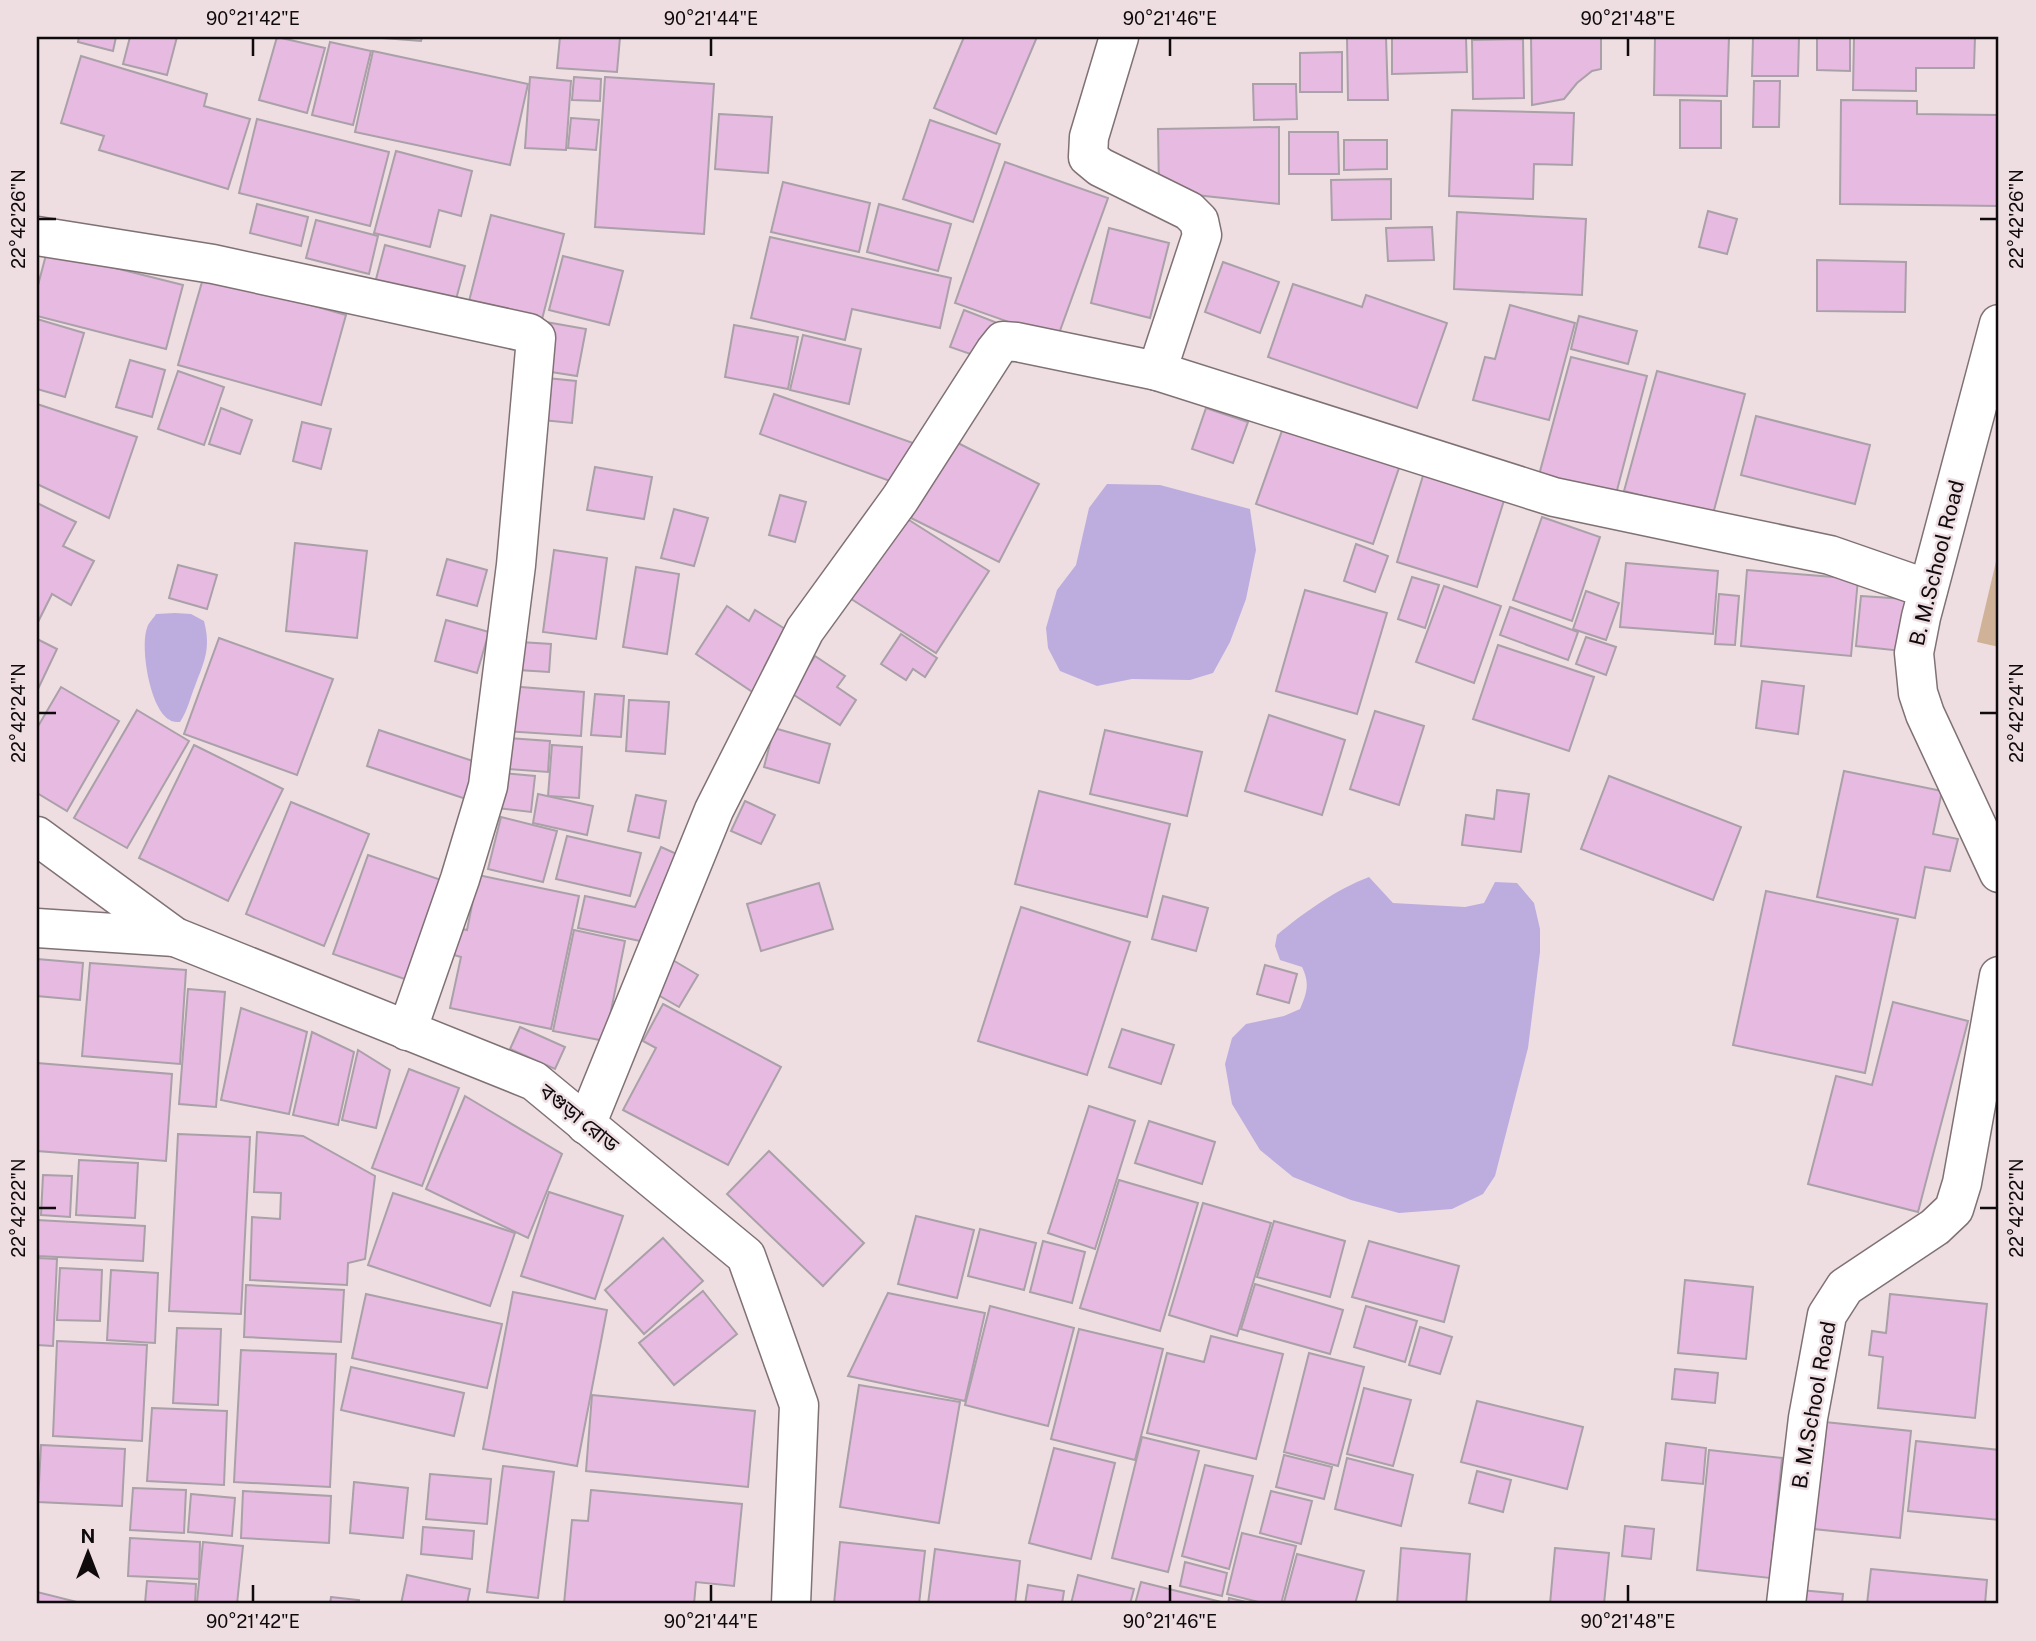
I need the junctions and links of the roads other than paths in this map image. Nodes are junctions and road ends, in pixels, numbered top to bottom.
1 (1119, 37) edge
2 (37, 236) edge
3 (1999, 324) edge
4 (1157, 371) junction
5 (1928, 589) junction
6 (37, 835) edge
7 (1999, 873) edge
8 (37, 928) edge
9 (176, 937) junction
10 (1999, 976) edge
11 (407, 1031) junction
12 (586, 1125) junction
13 (791, 1604) edge
14 (1786, 1604) edge

1 - 4 street
2 - 11 street
3 - 5 street, B. M.School Road
4 - 5 street
4 - 12 street
5 - 7 street, B. M.School Road
6 - 9 street, বগুড়া রোড
8 - 9 street
9 - 11 street, বগুড়া রোড
10 - 14 street, B. M.School Road
11 - 12 street, বগুড়া রোড
12 - 13 street, বগুড়া রোড

